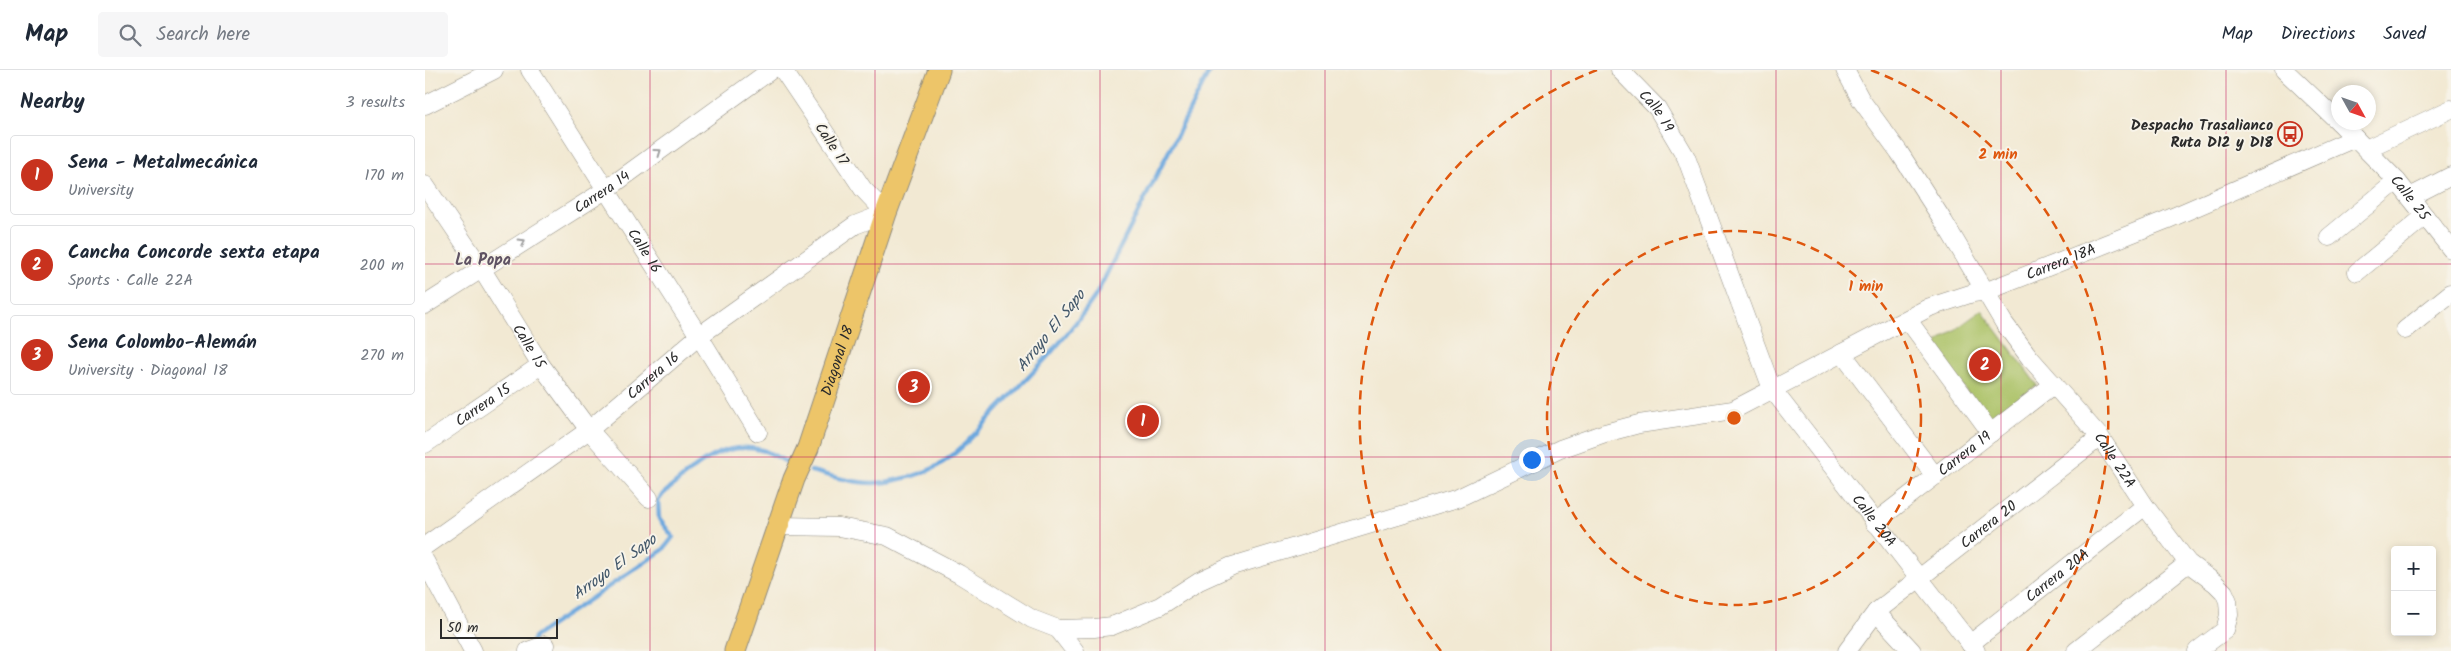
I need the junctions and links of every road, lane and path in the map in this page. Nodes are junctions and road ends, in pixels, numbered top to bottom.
1 (494, 70) edge
2 (530, 70) edge
3 (771, 70) edge
4 (783, 70) edge
5 (939, 70) edge
6 (1621, 70) edge
7 (1845, 70) edge
8 (2284, 70) edge
9 (425, 105) edge
10 (2451, 110) edge
11 (2331, 114) edge
12 (2347, 130) edge
13 (2360, 144) junction
14 (2451, 176) edge
15 (2397, 181) junction
16 (425, 186) edge
17 (607, 189) junction
18 (2410, 197) junction
19 (887, 213) junction
20 (2425, 216) junction
21 (2329, 237) dead end
22 (2451, 249) edge
23 (481, 268) junction
24 (2357, 272) dead end
25 (1987, 292) junction
26 (2451, 293) edge
27 (425, 305) edge
28 (1908, 320) junction
29 (2405, 330) dead end
30 (699, 336) junction
31 (1843, 353) junction
32 (541, 365) junction
33 (2054, 384) junction
34 (1771, 389) junction
35 (589, 430) junction
36 (758, 432) dead end
37 (1991, 433) junction
38 (2100, 437) junction
39 (425, 444) edge
40 (1935, 476) junction
41 (649, 498) dead end
42 (2145, 506) junction
43 (1874, 523) junction
44 (778, 526) junction
45 (425, 546) edge
46 (425, 560) edge
47 (2188, 563) junction
48 (1918, 579) junction
49 (1876, 612) junction
50 (1058, 629) junction
51 (1973, 647) edge
52 (473, 651) edge
53 (735, 651) edge
54 (1075, 651) edge
55 (1847, 651) edge
56 (1911, 651) edge
57 (2076, 651) edge
58 (2197, 651) edge

1 - 9 street
2 - 17 street, Calle 16
17 -> 3 street, Carrera 14
4 - 19 street, Calle 17
5 - 19 main road, Diagonal 18
6 - 34 street, Calle 19
7 - 25 street, Calle 22A
8 - 11 street, Calle 25
10 - 13 street, Carrera 18A
12 - 13 street, Calle 25
13 - 15 street, Calle 25
13 - 25 street, Carrera 18A
14 - 18 street
15 - 18 street, Calle 25
15 - 21 street
16 - 23 street, Calle 15
23 -> 17 street, Carrera 14
17 - 30 street, Calle 16
18 - 20 street, Calle 25
19 - 30 street, Carrera 16
19 - 44 main road, Diagonal 18
20 - 22 street, Calle 25
20 - 24 street
23 - 27 street, Carrera 14
23 - 32 street, Calle 15
25 - 28 street, Carrera 18A
25 - 33 street, Calle 22A
26 - 29 street
28 - 31 street, Carrera 18A
28 - 37 street
30 - 35 street, Carrera 16
30 - 36 street, Calle 16
31 - 34 street, Carrera 18A
31 - 40 street
32 - 35 street, Calle 15
32 - 39 street, Carrera 15
33 - 37 street, Carrera 19
33 - 38 street, Calle 22A
34 - 43 street, Calle 20A
34 - 50 street, Carrera 18A
35 - 41 street, Calle 15
35 - 45 street, Carrera 16
37 - 40 street, Carrera 19
38 - 42 street, Calle 22A
38 - 48 street, Carrera 20
40 - 43 street, Carrera 19
42 - 47 street, Calle 22A
42 - 51 street, Carrera 20A
43 - 48 street, Calle 20A
44 - 50 street
44 - 53 main road, Diagonal 18
46 - 52 street
47 - 57 street
47 - 58 street, Calle 22A
48 - 49 street, Carrera 20
48 - 51 street, Calle 20A
49 - 55 street, Carrera 20
49 - 56 street
50 - 54 street

